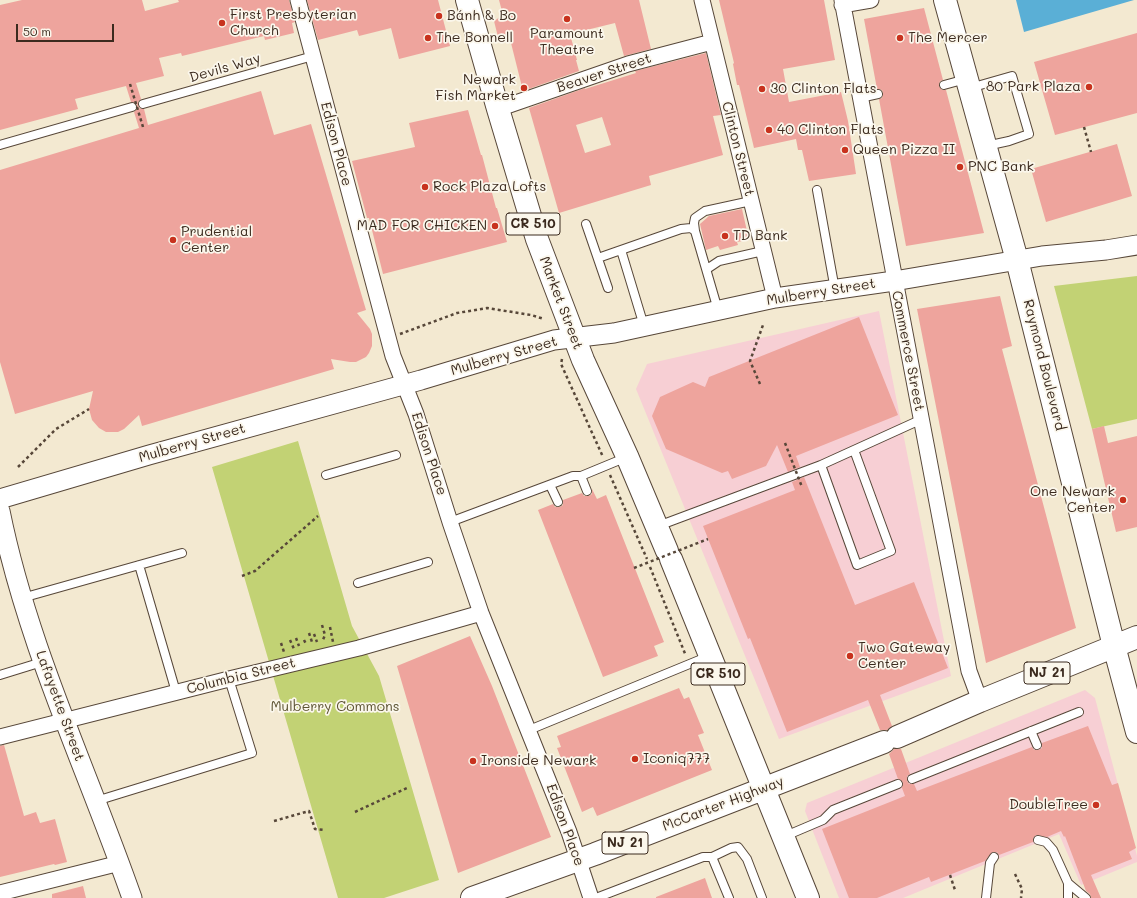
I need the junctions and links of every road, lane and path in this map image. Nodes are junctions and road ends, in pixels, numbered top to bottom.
1 (298, 0) edge
2 (467, 0) edge
3 (702, 0) edge
4 (870, 0) edge
5 (945, 0) edge
6 (842, 2) edge
7 (712, 42) junction
8 (313, 56) junction
9 (130, 84) dead end
10 (968, 84) junction
11 (944, 85) dead end
12 (878, 94) dead end
13 (860, 98) junction
14 (143, 104) dead end
15 (132, 107) dead end
16 (498, 109) junction
17 (143, 127) dead end
18 (1084, 127) dead end
19 (0, 145) edge
20 (986, 147) junction
21 (1091, 152) dead end
22 (817, 190) dead end
23 (751, 201) junction
24 (586, 224) dead end
25 (696, 231) junction
26 (1137, 245) edge
27 (621, 250) junction
28 (763, 251) junction
29 (598, 258) junction
30 (1017, 260) junction
31 (707, 268) junction
32 (894, 281) junction
33 (608, 288) dead end
34 (835, 290) junction
35 (775, 298) junction
36 (718, 310) junction
37 (544, 319) dead end
38 (762, 325) dead end
39 (644, 326) junction
40 (398, 335) dead end
41 (574, 338) junction
42 (404, 384) junction
43 (760, 384) dead end
44 (89, 409) dead end
45 (920, 420) junction
46 (785, 443) dead end
47 (854, 450) junction
48 (396, 455) dead end
49 (628, 456) junction
50 (821, 465) junction
51 (18, 467) dead end
52 (326, 475) dead end
53 (581, 476) junction
54 (550, 485) junction
55 (802, 487) dead end
56 (587, 491) dead end
57 (0, 499) edge
58 (558, 502) dead end
59 (0, 510) edge
60 (318, 516) dead end
61 (450, 522) junction
62 (657, 526) junction
63 (708, 538) dead end
64 (182, 553) dead end
65 (428, 562) dead end
66 (139, 565) junction
67 (650, 567) dead end
68 (634, 568) dead end
69 (242, 576) dead end
70 (358, 583) dead end
71 (22, 598) junction
72 (480, 613) junction
73 (322, 626) dead end
74 (330, 627) dead end
75 (309, 633) dead end
76 (314, 634) dead end
77 (1137, 637) edge
78 (296, 638) dead end
79 (290, 640) dead end
80 (304, 640) dead end
81 (312, 642) dead end
82 (317, 642) dead end
83 (322, 642) dead end
84 (306, 644) dead end
85 (334, 645) dead end
86 (298, 646) dead end
87 (1114, 646) junction
88 (294, 648) dead end
89 (711, 656) junction
90 (42, 662) junction
91 (690, 664) junction
92 (0, 675) edge
93 (229, 679) junction
94 (176, 692) junction
95 (980, 700) junction
96 (1078, 712) dead end
97 (64, 721) junction
98 (529, 730) junction
99 (1032, 731) junction
100 (1137, 732) edge
101 (0, 737) edge
102 (1037, 745) dead end
103 (912, 779) dead end
104 (898, 784) dead end
105 (408, 787) dead end
106 (763, 789) junction
107 (96, 801) junction
108 (355, 812) dead end
109 (274, 821) dead end
110 (324, 830) dead end
111 (783, 837) junction
112 (1038, 840) dead end
113 (712, 857) junction
114 (994, 857) dead end
115 (578, 860) junction
116 (120, 863) junction
117 (1015, 874) dead end
118 (950, 875) dead end
119 (1068, 883) junction
120 (955, 890) dead end
121 (0, 893) edge
122 (132, 898) edge
123 (472, 898) edge
124 (591, 898) edge
125 (596, 898) edge
126 (729, 898) edge
127 (762, 898) edge
128 (808, 898) edge
129 (986, 898) edge
130 (1021, 898) edge
131 (1068, 898) edge
132 (1086, 898) edge

1 - 8 street, Edison Place
2 - 16 main road, Market Street / CR 510
3 - 7 street, Clinton Street
4 - 6 street
5 - 10 main road, Raymond Boulevard
6 - 13 street, Commerce Street
7 - 16 street, Beaver Street
7 - 23 street, Clinton Street
8 - 14 lane, Devils Way
8 - 42 street, Edison Place
9 - 17 path, bridge
10 - 11 lane
10 - 20 main road, Raymond Boulevard
10 - 20 lane
12 - 13 lane
13 - 32 street, Commerce Street
15 - 19 lane
16 - 41 main road, Market Street / CR 510
18 - 21 path
20 - 30 main road, Raymond Boulevard
22 - 34 lane
23 - 25 lane
23 - 28 street, Clinton Street
24 - 29 lane
25 - 27 lane
25 - 31 lane
26 - 30 street, Mulberry Street
27 - 29 lane
27 - 39 lane
28 - 31 lane
28 - 35 street, Clinton Street
29 - 33 lane
30 - 32 street, Mulberry Street
30 - 87 main road, Raymond Boulevard
31 - 36 lane
32 - 34 street, Mulberry Street
32 - 45 street, Commerce Street
34 - 35 street, Mulberry Street
35 - 36 street, Mulberry Street
36 - 39 street, Mulberry Street
37 - 40 path
38 - 43 path
39 - 41 street, Mulberry Street
41 - 42 street, Mulberry Street
41 - 49 main road, Market Street / CR 510
42 - 57 street, Mulberry Street
42 - 61 street, Edison Place
44 - 51 path
45 - 47 lane
45 - 95 street, Commerce Street
46 - 55 path, bridge
47 - 50 lane
47 - 50 lane
48 - 52 lane
49 - 53 lane
49 - 62 main road, Market Street / CR 510
50 - 62 lane
53 - 54 lane
53 - 56 lane
54 - 58 lane
54 - 61 lane
59 - 71 street, Lafayette Street
60 - 69 path
61 - 72 street, Edison Place
62 - 89 main road, Market Street / CR 510
63 - 68 path, bridge
64 - 66 lane
65 - 70 lane
66 - 71 lane
66 - 94 lane
67 - 91 path
71 - 90 street, Lafayette Street
72 - 93 street, Columbia Street
72 - 98 street, Edison Place
73 - 83 path
74 - 85 path
75 - 81 path
76 - 82 path
77 - 87 main road, McCarter Highway / NJ 21
78 - 86 path
79 - 88 path
80 - 84 path
87 - 95 main road, McCarter Highway / NJ 21
87 - 100 main road, Raymond Boulevard
89 - 91 lane
89 - 106 main road, Market Street / CR 510
90 - 92 lane
90 - 97 street, Lafayette Street
91 - 98 lane
93 - 94 street, Columbia Street
93 - 107 lane
94 - 97 street, Columbia Street
95 - 106 main road, McCarter Highway / NJ 21
96 - 99 lane
97 - 101 street, Columbia Street
97 - 107 street, Lafayette Street
98 - 115 street, Edison Place
99 - 102 lane
99 - 103 lane
104 - 111 lane
105 - 108 path
106 - 111 main road, Market Street
106 - 115 main road, McCarter Highway / NJ 21
107 - 116 street, Lafayette Street
109 - 110 path
111 - 128 main road, Market Street
112 - 119 lane
113 - 125 lane
113 - 126 lane
113 - 127 lane
114 - 129 lane
115 - 123 main road, McCarter Highway / NJ 21
115 - 124 street, Edison Place
116 - 121 street
116 - 122 street, Lafayette Street
117 - 130 path
118 - 120 path
119 - 131 lane
119 - 132 lane

